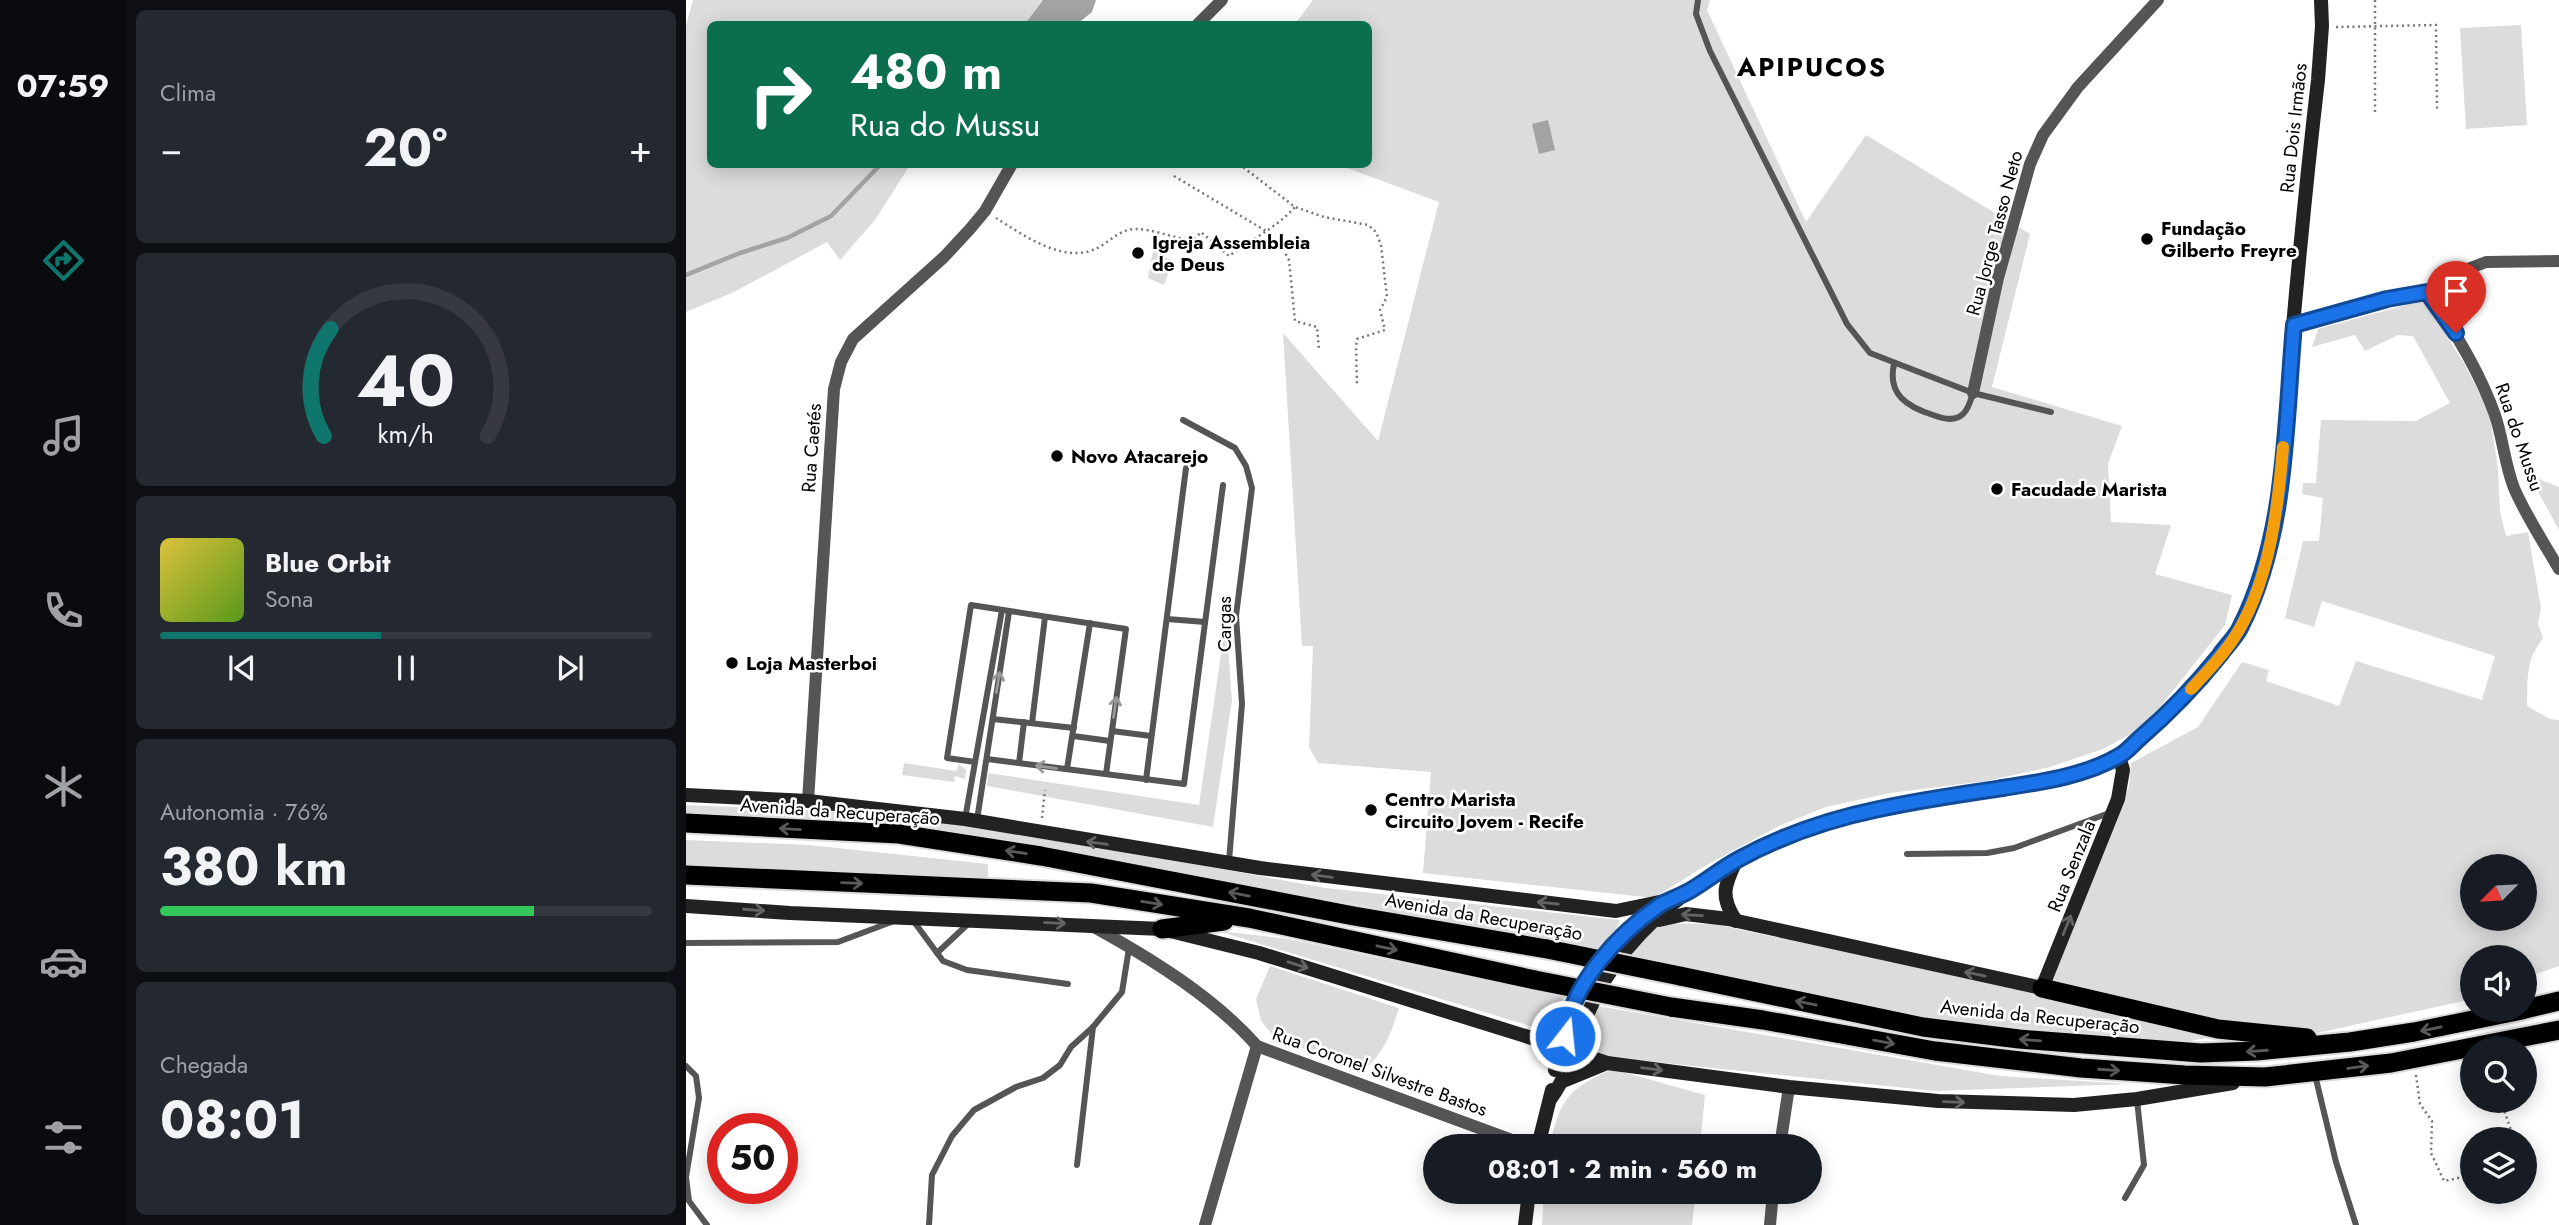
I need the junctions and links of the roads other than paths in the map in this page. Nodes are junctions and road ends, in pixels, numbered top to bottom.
1 (1222, 0) edge
2 (1698, 0) edge
3 (2158, 0) edge
4 (2321, 0) edge
5 (1201, 21) edge
6 (1010, 168) edge
7 (2559, 261) edge
8 (2427, 292) junction
9 (2294, 325) junction
10 (1894, 364) junction
11 (1973, 393) junction
12 (2051, 412) dead end
13 (1183, 420) dead end
14 (1186, 468) dead end
15 (1223, 485) dead end
16 (2559, 569) edge
17 (1006, 611) junction
18 (1045, 617) junction
19 (1167, 619) junction
20 (1205, 622) junction
21 (1090, 623) junction
22 (993, 719) junction
23 (1028, 723) junction
24 (1074, 728) junction
25 (1112, 731) junction
26 (1073, 736) junction
27 (1151, 736) junction
28 (1110, 741) junction
29 (2119, 756) junction
30 (987, 759) junction
31 (975, 762) junction
32 (1019, 763) junction
33 (1068, 769) junction
34 (1106, 774) junction
35 (1146, 779) junction
36 (686, 795) edge
37 (808, 801) junction
38 (2114, 811) junction
39 (971, 821) junction
40 (686, 823) edge
41 (1907, 854) dead end
42 (1737, 860) junction
43 (1228, 863) junction
44 (686, 876) edge
45 (1689, 891) junction
46 (1669, 900) junction
47 (686, 906) edge
48 (1616, 911) junction
49 (907, 917) junction
50 (1249, 918) junction
51 (972, 920) junction
52 (1736, 921) junction
53 (1089, 924) junction
54 (1649, 925) junction
55 (1162, 929) junction
56 (1624, 936) junction
57 (686, 943) edge
58 (1130, 947) junction
59 (937, 953) junction
60 (1068, 984) dead end
61 (2042, 988) junction
62 (2559, 1001) edge
63 (2537, 1006) edge
64 (2462, 1022) edge
65 (1566, 1025) junction
66 (1093, 1027) junction
67 (2559, 1030) edge
68 (1535, 1039) junction
69 (1579, 1040) junction
70 (2350, 1042) junction
71 (1257, 1046) junction
72 (1607, 1063) junction
73 (686, 1066) edge
74 (1556, 1067) junction
75 (2315, 1072) junction
76 (2266, 1077) junction
77 (1563, 1082) junction
78 (1789, 1087) junction
79 (1551, 1098) junction
80 (2137, 1099) junction
81 (1495, 1134) edge
82 (1541, 1134) edge
83 (1782, 1134) edge
84 (1077, 1165) dead end
85 (2125, 1198) dead end
86 (1528, 1204) edge
87 (1772, 1204) edge
88 (707, 1225) edge
89 (929, 1225) edge
90 (1205, 1225) edge
91 (1525, 1225) edge
92 (1770, 1225) edge
93 (2356, 1225) edge

1 - 5 street
2 - 10 lane
3 - 11 street, Rua Jorge Tasso Neto
4 - 9 main road, Rua Dois Irmãos
6 - 37 street, Rua Caetés
7 - 8 street
8 - 9 street
8 - 16 street, Rua do Mussu
9 - 29 main road, Rua Dois Irmãos
10 - 11 lane
10 - 11 lane
11 - 12 lane
13 - 43 lane, Cargas
14 - 19 lane
15 - 20 lane
17 - 18 lane
22 -> 17 lane
17 - 31 lane
17 - 31 lane
18 - 21 lane
18 - 23 lane
19 - 20 lane
19 - 27 lane
20 - 35 lane
21 - 24 lane
25 -> 21 lane
22 - 23 lane
22 - 30 lane
23 - 24 lane
23 - 32 lane
24 - 26 lane
25 - 27 lane
25 - 28 lane
26 - 28 lane
26 - 33 lane
27 - 35 lane
28 - 34 lane
29 - 38 main road, Rua Senzala
29 - 42 main road, Rua Dois Irmãos
30 - 32 lane
30 - 39 lane
31 - 39 lane
33 -> 32 lane
33 - 34 lane
34 - 35 lane
36 - 37 main road, Avenida da Recuperação
37 - 39 main road, Avenida da Recuperação
38 - 41 lane
61 -> 38 main road, Rua Senzala
43 -> 39 main road, Avenida da Recuperação
70 -> 40 highway, Avenida da Recuperação, bridge
42 - 45 main road, Rua Dois Irmãos
42 - 52 main road
48 -> 43 main road, Avenida da Recuperação
44 -> 50 highway
45 - 46 main road, Rua Dois Irmãos
45 - 54 main road, Rua Dois Irmãos
46 - 48 main road, Rua Dois Irmãos
46 - 56 main road, Rua Dois Irmãos
47 -> 49 main road
48 - 56 main road
49 - 51 main road
49 - 57 lane
49 - 59 lane
50 - 55 highway
50 -> 76 highway, bridge
51 -> 53 main road
51 - 59 lane
52 -> 54 main road, Avenida da Recuperação
61 -> 52 main road, Avenida da Recuperação
53 - 55 main road
53 - 58 street, Rua Coronel Silvestre Bastos
54 - 69 main road, Rua Dois Irmãos
55 -> 68 main road
56 - 65 main road, Rua Dois Irmãos
58 - 66 lane
58 - 71 street, Rua Coronel Silvestre Bastos
59 - 60 lane
61 - 70 highway
62 - 63 highway, Avenida da Recuperação
64 -> 70 highway, Avenida da Recuperação
65 - 68 main road
65 - 74 main road, Rua Dois Irmãos
66 - 84 lane
66 - 89 lane
75 -> 67 highway
68 - 74 main road
69 - 72 main road
69 - 77 main road, Rua Dois Irmãos
71 - 81 street, Rua Coronel Silvestre Bastos
71 - 90 street
72 - 77 main road
72 -> 78 main road
73 - 88 lane
74 - 79 main road, Rua Dois Irmãos
75 - 76 highway
75 - 93 lane
76 - 80 main road
77 - 79 main road, Rua Dois Irmãos
78 -> 80 main road
78 - 83 street
79 - 82 main road, Rua Dois Irmãos
80 - 85 lane
86 - 91 main road
87 - 92 street

